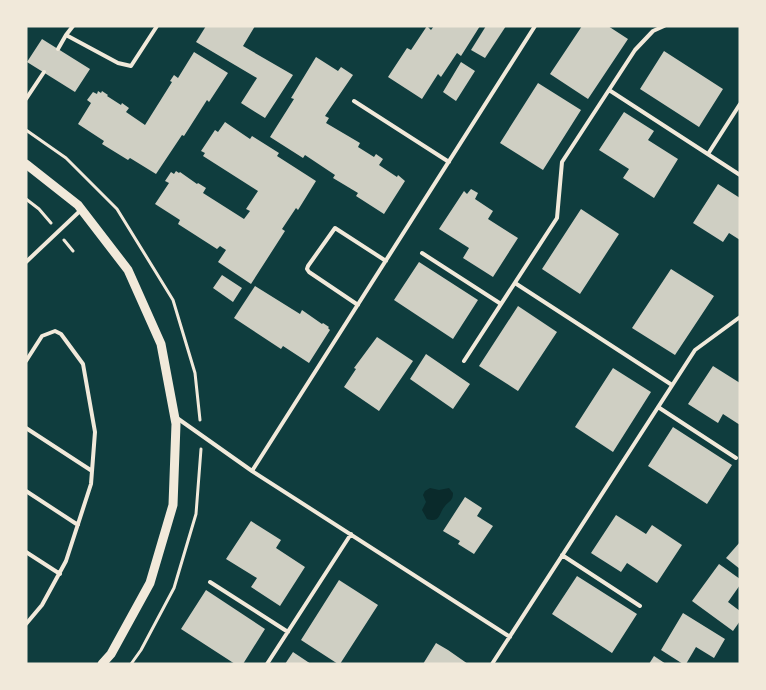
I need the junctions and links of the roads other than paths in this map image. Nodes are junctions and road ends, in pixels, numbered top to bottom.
1 (73, 26) edge
2 (157, 26) edge
3 (534, 26) edge
4 (664, 26) edge
5 (66, 34) junction
6 (58, 49) dead end
7 (44, 72) dead end
8 (609, 90) junction
9 (26, 99) edge
10 (354, 101) dead end
11 (740, 104) edge
12 (708, 154) junction
13 (449, 162) junction
14 (26, 164) edge
15 (740, 174) edge
16 (82, 210) junction
17 (422, 253) dead end
18 (386, 261) junction
19 (26, 262) edge
20 (515, 283) junction
21 (501, 304) junction
22 (358, 305) junction
23 (740, 317) edge
24 (26, 361) edge
25 (464, 361) dead end
26 (672, 385) junction
27 (658, 407) junction
28 (175, 417) junction
29 (26, 428) edge
30 (736, 458) dead end
31 (92, 471) junction
32 (252, 471) junction
33 (26, 491) edge
34 (78, 525) junction
35 (351, 534) junction
36 (26, 552) edge
37 (562, 555) junction
38 (60, 574) junction
39 (210, 582) dead end
40 (640, 606) dead end
41 (26, 624) edge
42 (288, 632) junction
43 (510, 637) junction
44 (102, 664) edge
45 (267, 664) edge
46 (492, 664) edge

1 - 5 lane
2 - 5 lane
3 - 13 lane
4 - 8 lane
5 - 6 lane
7 - 9 lane
8 - 12 lane
8 - 20 lane
10 - 13 lane
11 - 12 lane
12 - 15 lane
13 - 18 lane
14 - 16 street
16 - 19 lane
16 - 28 street
17 - 21 lane
18 - 22 lane
18 - 22 lane
20 - 21 lane
20 - 26 lane
21 - 25 lane
22 - 32 lane
23 - 26 lane
24 - 31 lane
26 - 27 lane
27 - 30 lane
27 - 37 lane
28 - 32 lane
28 - 44 street
29 - 31 lane
31 - 34 lane
32 - 35 lane
33 - 34 lane
34 - 38 lane
35 - 42 lane
35 - 43 lane
36 - 38 lane
37 - 40 lane
37 - 43 lane
38 - 41 lane
39 - 42 lane
42 - 45 lane
43 - 46 lane

